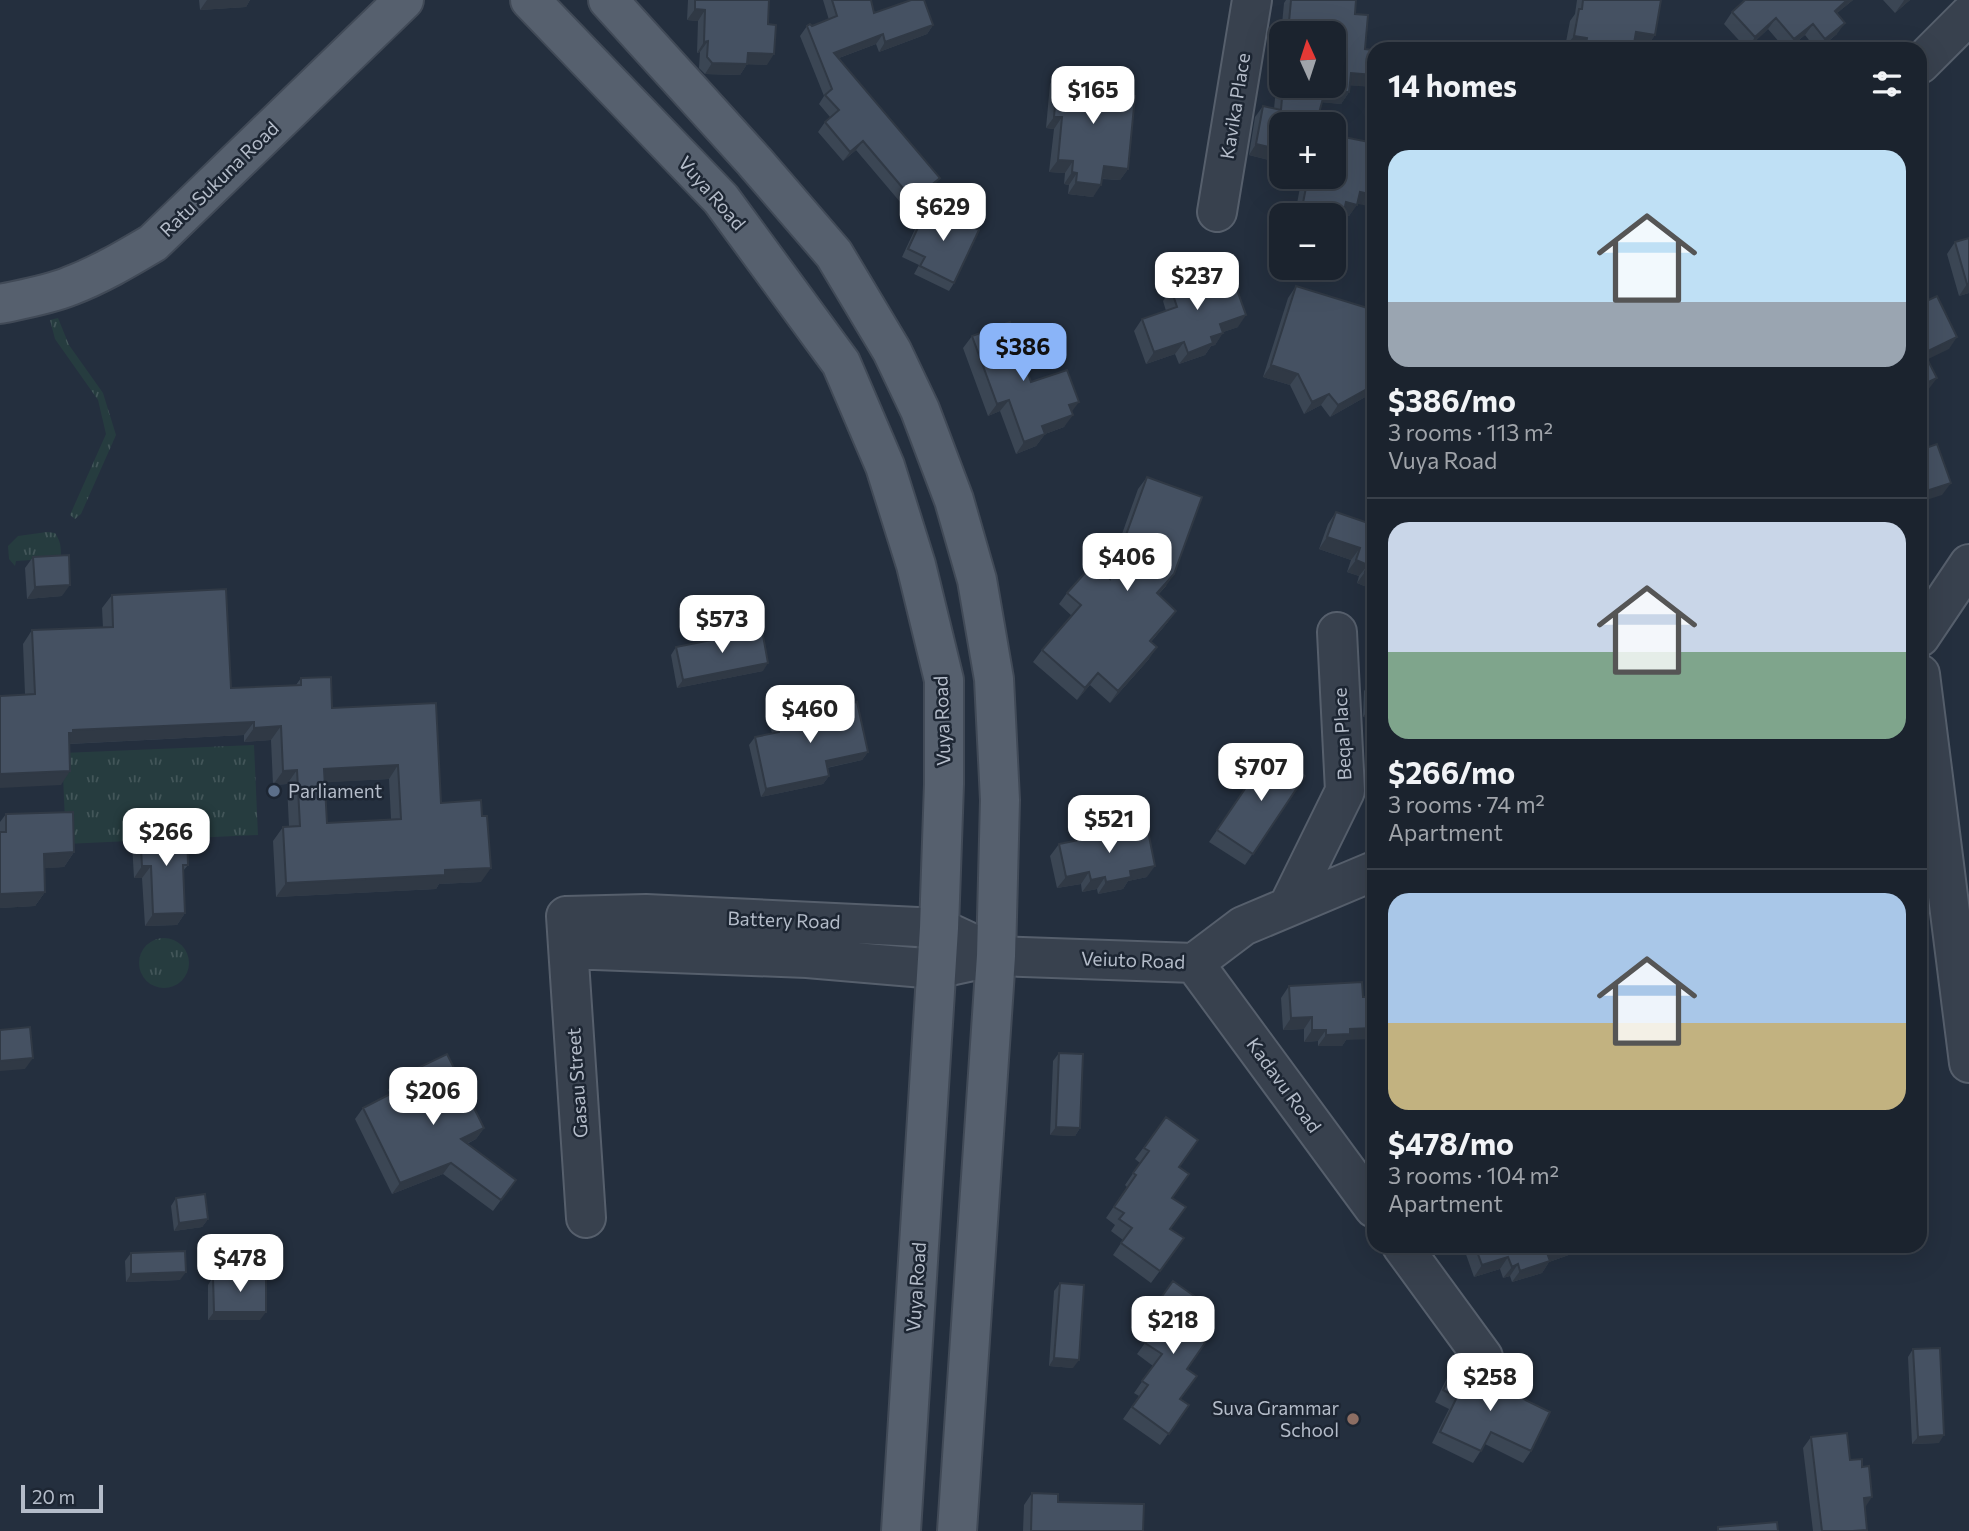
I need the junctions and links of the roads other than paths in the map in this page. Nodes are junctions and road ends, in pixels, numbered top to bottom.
1 (404, 0) edge
2 (530, 0) edge
3 (608, 0) edge
4 (1252, 0) edge
5 (1969, 15) edge
6 (1927, 57) edge
7 (1217, 212) dead end
8 (0, 304) edge
9 (1969, 564) edge
10 (1927, 627) edge
11 (1337, 632) dead end
12 (1927, 726) edge
13 (1367, 874) edge
14 (1288, 907) junction
15 (939, 928) junction
16 (567, 932) junction
17 (996, 956) junction
18 (1194, 962) junction
19 (936, 969) junction
20 (1966, 1015) edge
21 (1969, 1063) edge
22 (1367, 1198) edge
23 (586, 1218) dead end
24 (1407, 1253) edge
25 (1483, 1357) dead end
26 (901, 1531) edge
27 (957, 1531) edge

1 - 8 main road, Ratu Sukuna Road
2 - 15 main road, Vuya Road
3 - 17 main road
4 - 7 street, Kavika Place
5 - 6 street
9 - 10 street
11 - 14 street, Beqa Place
12 - 20 street
13 - 14 street, Veiuto Road
14 - 18 street, Veiuto Road
15 - 16 street, Battery Road
15 - 17 street, Battery Road
15 - 19 main road, Vuya Road
16 - 19 street, Battery Road
16 - 23 street, Gasau Street
17 - 18 street, Veiuto Road
17 - 19 street, Battery Road
17 - 27 main road
18 - 22 street, Kadavu Road
19 - 26 main road, Vuya Road
20 - 21 street
24 - 25 street

